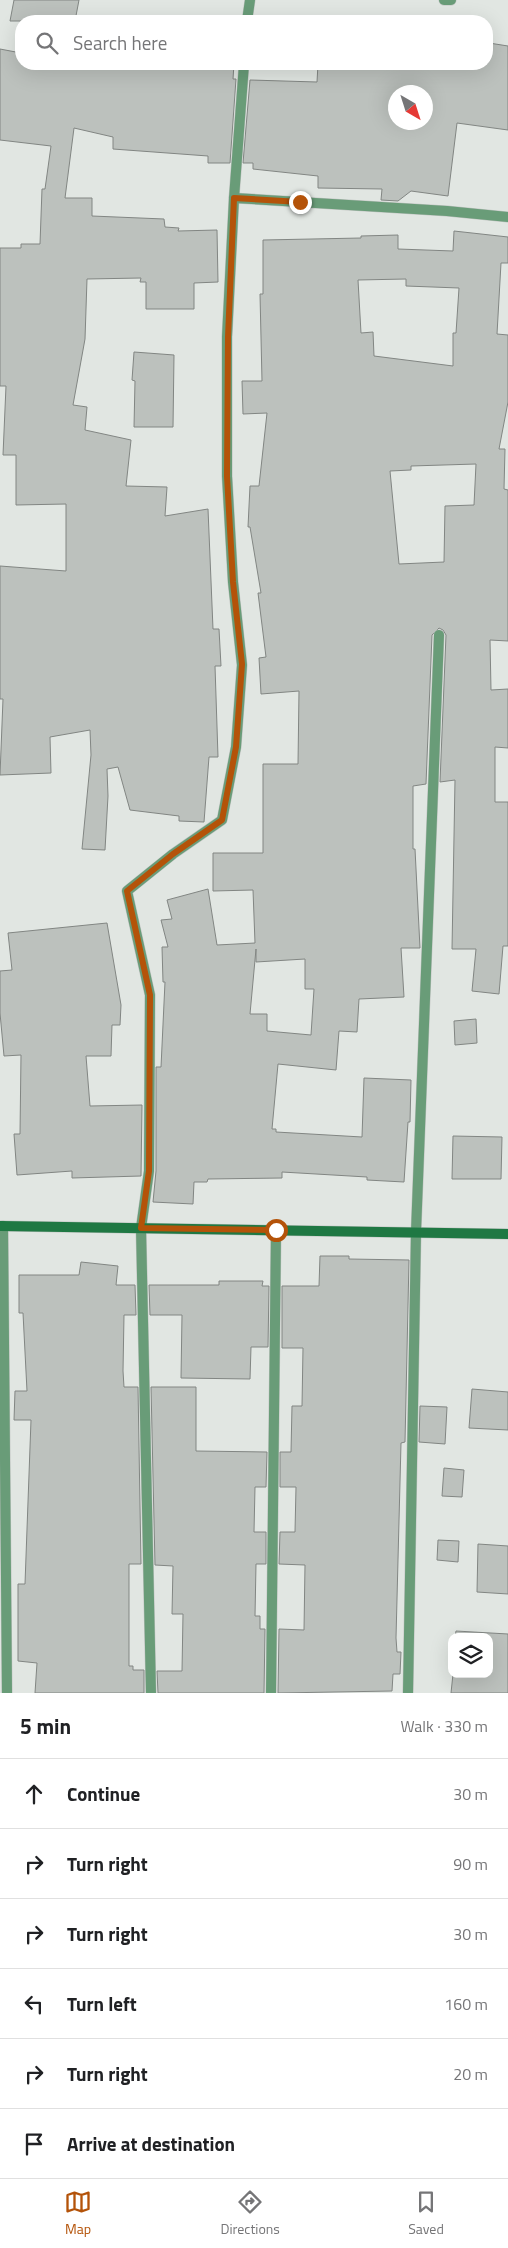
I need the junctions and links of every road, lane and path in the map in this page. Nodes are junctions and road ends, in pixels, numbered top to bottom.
1 (250, 0) edge
2 (444, 0) edge
3 (451, 0) edge
4 (248, 15) edge
5 (244, 70) edge
6 (234, 198) junction
7 (508, 217) edge
8 (439, 635) dead end
9 (1, 1226) edge
10 (141, 1228) junction
11 (276, 1230) junction
12 (416, 1232) junction
13 (508, 1234) edge
14 (7, 1693) edge
15 (151, 1693) edge
16 (271, 1693) edge
17 (408, 1693) edge

1 - 4 street
2 - 3 street
5 - 6 street
6 - 7 street
6 - 10 street
8 - 12 street
9 - 10 main road
9 - 14 street
10 - 11 main road
10 - 15 street
11 - 12 main road
11 - 16 street
12 - 13 main road
12 - 17 street

